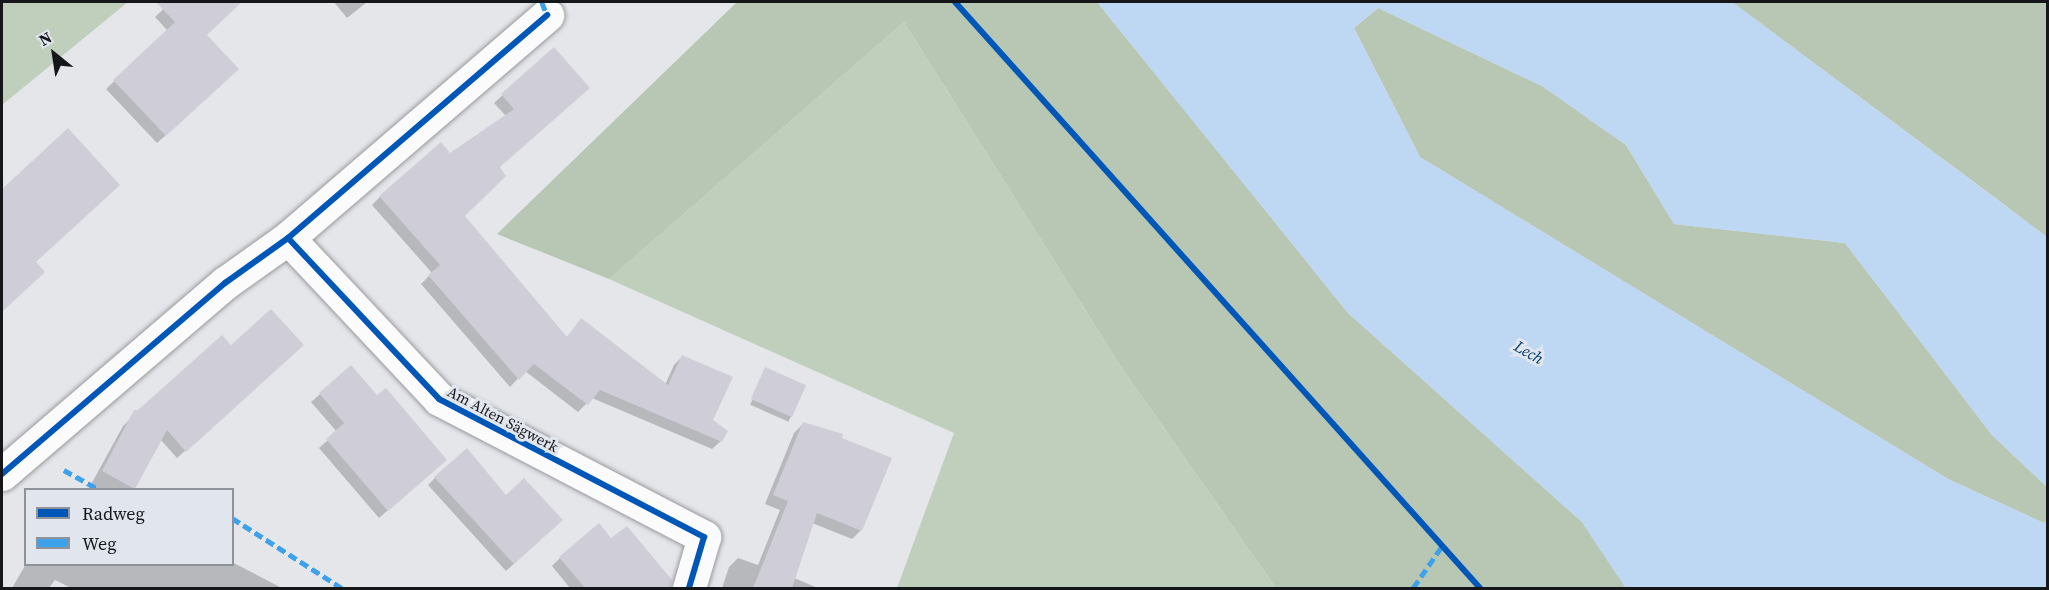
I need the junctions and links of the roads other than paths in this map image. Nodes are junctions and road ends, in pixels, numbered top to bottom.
1 (547, 15) dead end
2 (288, 238) junction
3 (2, 474) edge
4 (688, 588) edge

1 - 2 street
2 - 3 street
2 - 4 street, Am Alten Sägwerk

